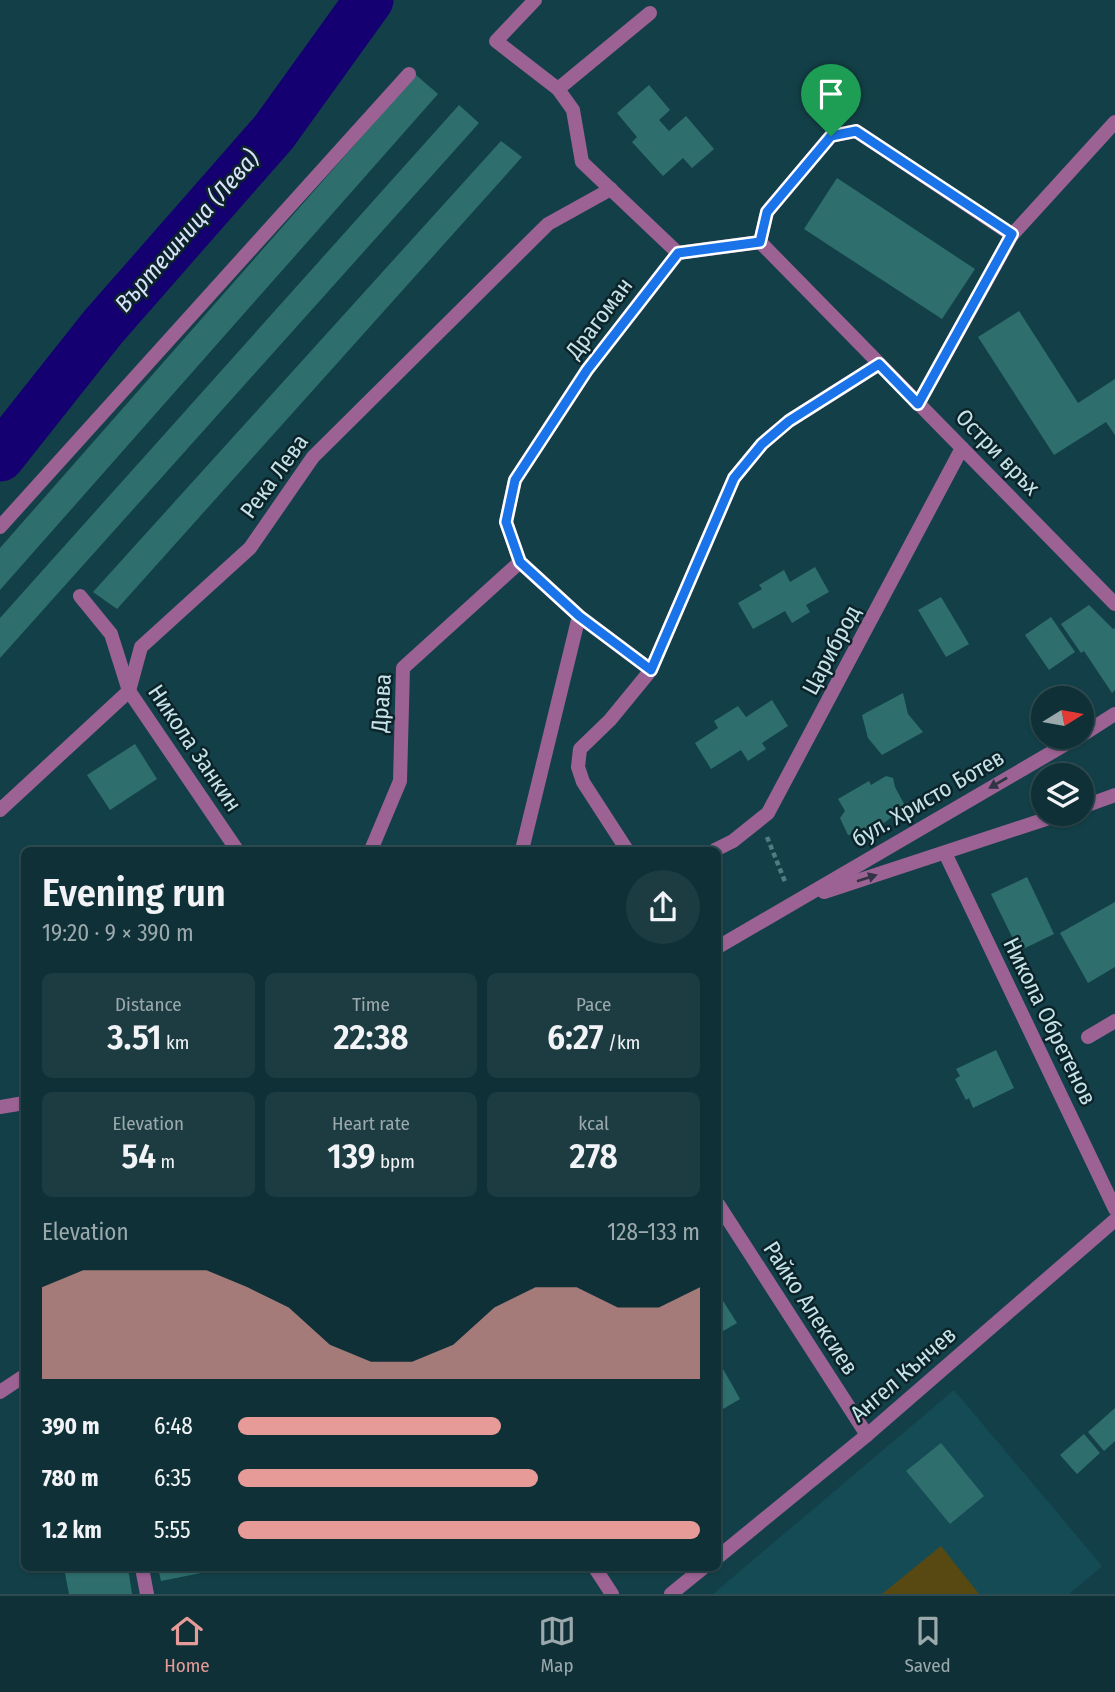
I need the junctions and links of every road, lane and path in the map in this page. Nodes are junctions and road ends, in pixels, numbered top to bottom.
1 (535, 0) edge
2 (650, 13) dead end
3 (409, 74) dead end
4 (558, 89) junction
5 (1115, 121) edge
6 (611, 190) junction
7 (1012, 234) junction
8 (760, 242) junction
9 (678, 253) junction
10 (879, 364) junction
11 (918, 404) junction
12 (962, 448) junction
13 (0, 527) edge
14 (520, 562) junction
15 (80, 596) dead end
16 (1115, 604) edge
17 (579, 616) junction
18 (651, 670) junction
19 (129, 691) junction
20 (1115, 714) edge
21 (1094, 727) edge
22 (1057, 749) edge
23 (1115, 795) edge
24 (1094, 803) edge
25 (0, 810) edge
26 (760, 820) junction
27 (1031, 824) edge
28 (235, 847) edge
29 (371, 847) edge
30 (523, 847) edge
31 (625, 847) edge
32 (721, 847) edge
33 (945, 853) junction
34 (798, 902) junction
35 (721, 945) edge
36 (1115, 1021) edge
37 (1088, 1037) dead end
38 (21, 1104) edge
39 (0, 1107) edge
40 (721, 1209) edge
41 (1115, 1209) edge
42 (1115, 1220) edge
43 (21, 1378) edge
44 (0, 1392) edge
45 (867, 1435) junction
46 (721, 1554) edge
47 (143, 1571) edge
48 (597, 1571) edge
49 (699, 1571) edge
50 (147, 1594) edge
51 (611, 1594) edge
52 (671, 1594) edge

1 - 4 street
2 - 4 street
3 - 13 street
4 - 6 street
5 - 7 street
6 - 9 street
6 - 19 street, Река Лева
7 - 8 street
7 - 11 street
8 - 9 street
8 - 10 street, Остри връх
9 - 14 street, Драгоман
10 - 11 street, Остри връх
10 - 18 street
11 - 12 street, Остри връх
12 - 16 street, Остри връх
12 - 26 street, Цариброд
14 - 17 street
14 - 29 street, Драва
15 - 19 street, Никола Занкин
17 - 18 street
17 - 30 street
18 - 31 street
19 - 25 street
19 - 28 street, Никола Занкин
20 - 21 street, бул. Христо Ботев
22 -> 34 street, бул. Христо Ботев
23 - 24 street
26 - 32 street, Цариброд
26 - 34 path
27 - 33 street, бул. Христо Ботев
34 -> 33 street, бул. Христо Ботев
33 - 41 street, Никола Обретенов
34 - 35 street, бул. Христо Ботев
36 - 37 street
38 - 39 street
40 - 45 street, Райко Алексиев
42 - 45 street, Ангел Кънчев
43 - 44 street
45 - 46 street, Ангел Кънчев
47 - 50 street
48 - 51 street
49 - 52 street

